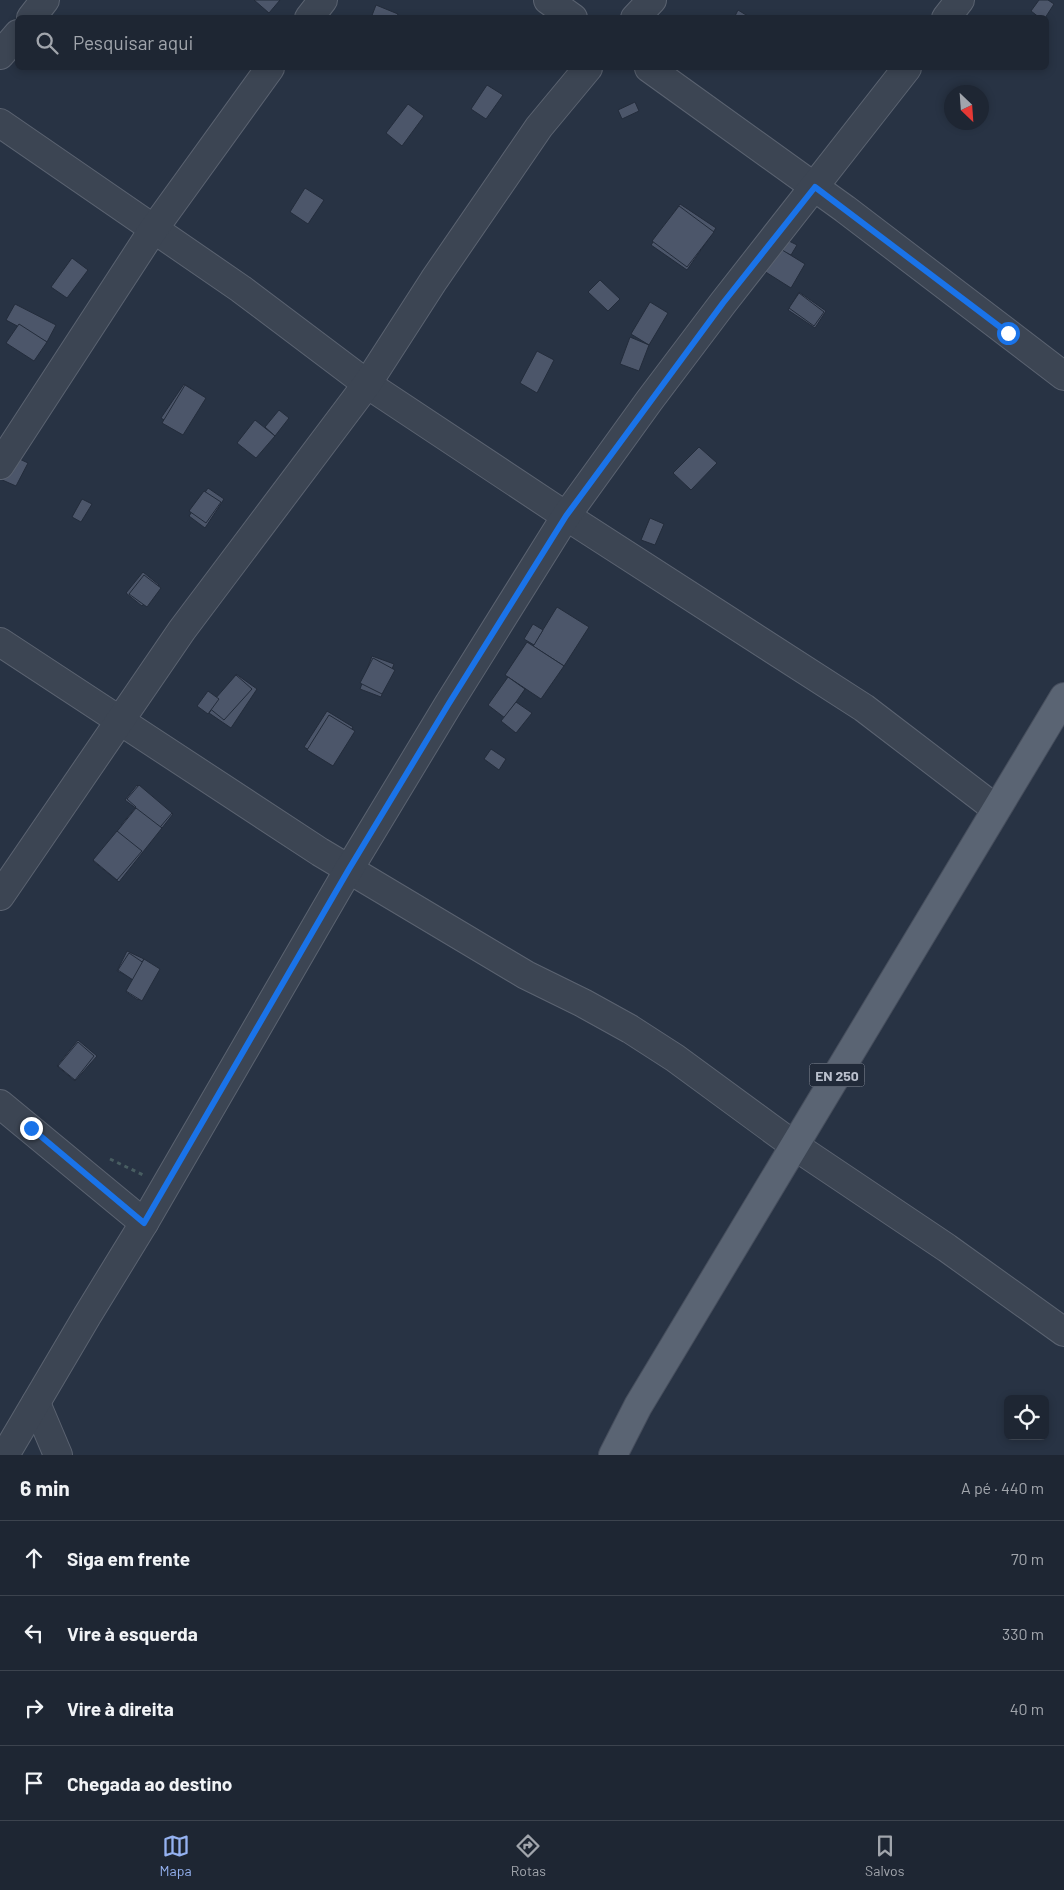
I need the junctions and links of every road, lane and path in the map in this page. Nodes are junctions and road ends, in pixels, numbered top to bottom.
1 (46, 0) edge
2 (323, 0) edge
3 (548, 0) edge
4 (652, 0) edge
5 (960, 0) edge
6 (34, 15) edge
7 (311, 15) edge
8 (569, 15) edge
9 (638, 15) edge
10 (948, 15) edge
11 (15, 38) edge
12 (0, 55) edge
13 (269, 70) edge
14 (586, 70) edge
15 (652, 70) edge
16 (906, 70) edge
17 (0, 123) edge
18 (815, 187) junction
19 (153, 230) junction
20 (1064, 376) edge
21 (367, 384) junction
22 (0, 465) edge
23 (566, 516) junction
24 (0, 642) edge
25 (1064, 697) edge
26 (120, 720) junction
27 (996, 809) junction
28 (349, 869) junction
29 (0, 896) edge
30 (0, 1104) edge
31 (795, 1146) junction
32 (144, 1223) junction
33 (1064, 1332) edge
34 (36, 1403) junction
35 (5, 1455) edge
36 (58, 1455) edge
37 (613, 1455) edge

1 - 6 street
2 - 7 street
3 - 8 street
4 - 9 street
5 - 10 street
11 - 12 street
13 - 19 street
14 - 21 street
15 - 18 street
16 - 18 street
17 - 19 street
18 - 20 street
18 - 23 street
19 - 21 street
19 - 22 street
21 - 23 street
21 - 26 street
23 - 27 street
23 - 28 street
24 - 26 street
25 - 27 main road, EN 250
26 - 28 street
26 - 29 street
27 - 31 main road, EN 250
28 - 31 street
28 - 32 street
30 - 32 street
31 - 33 street
31 - 37 main road, EN 250
32 - 34 street
34 - 35 street
34 - 36 street

